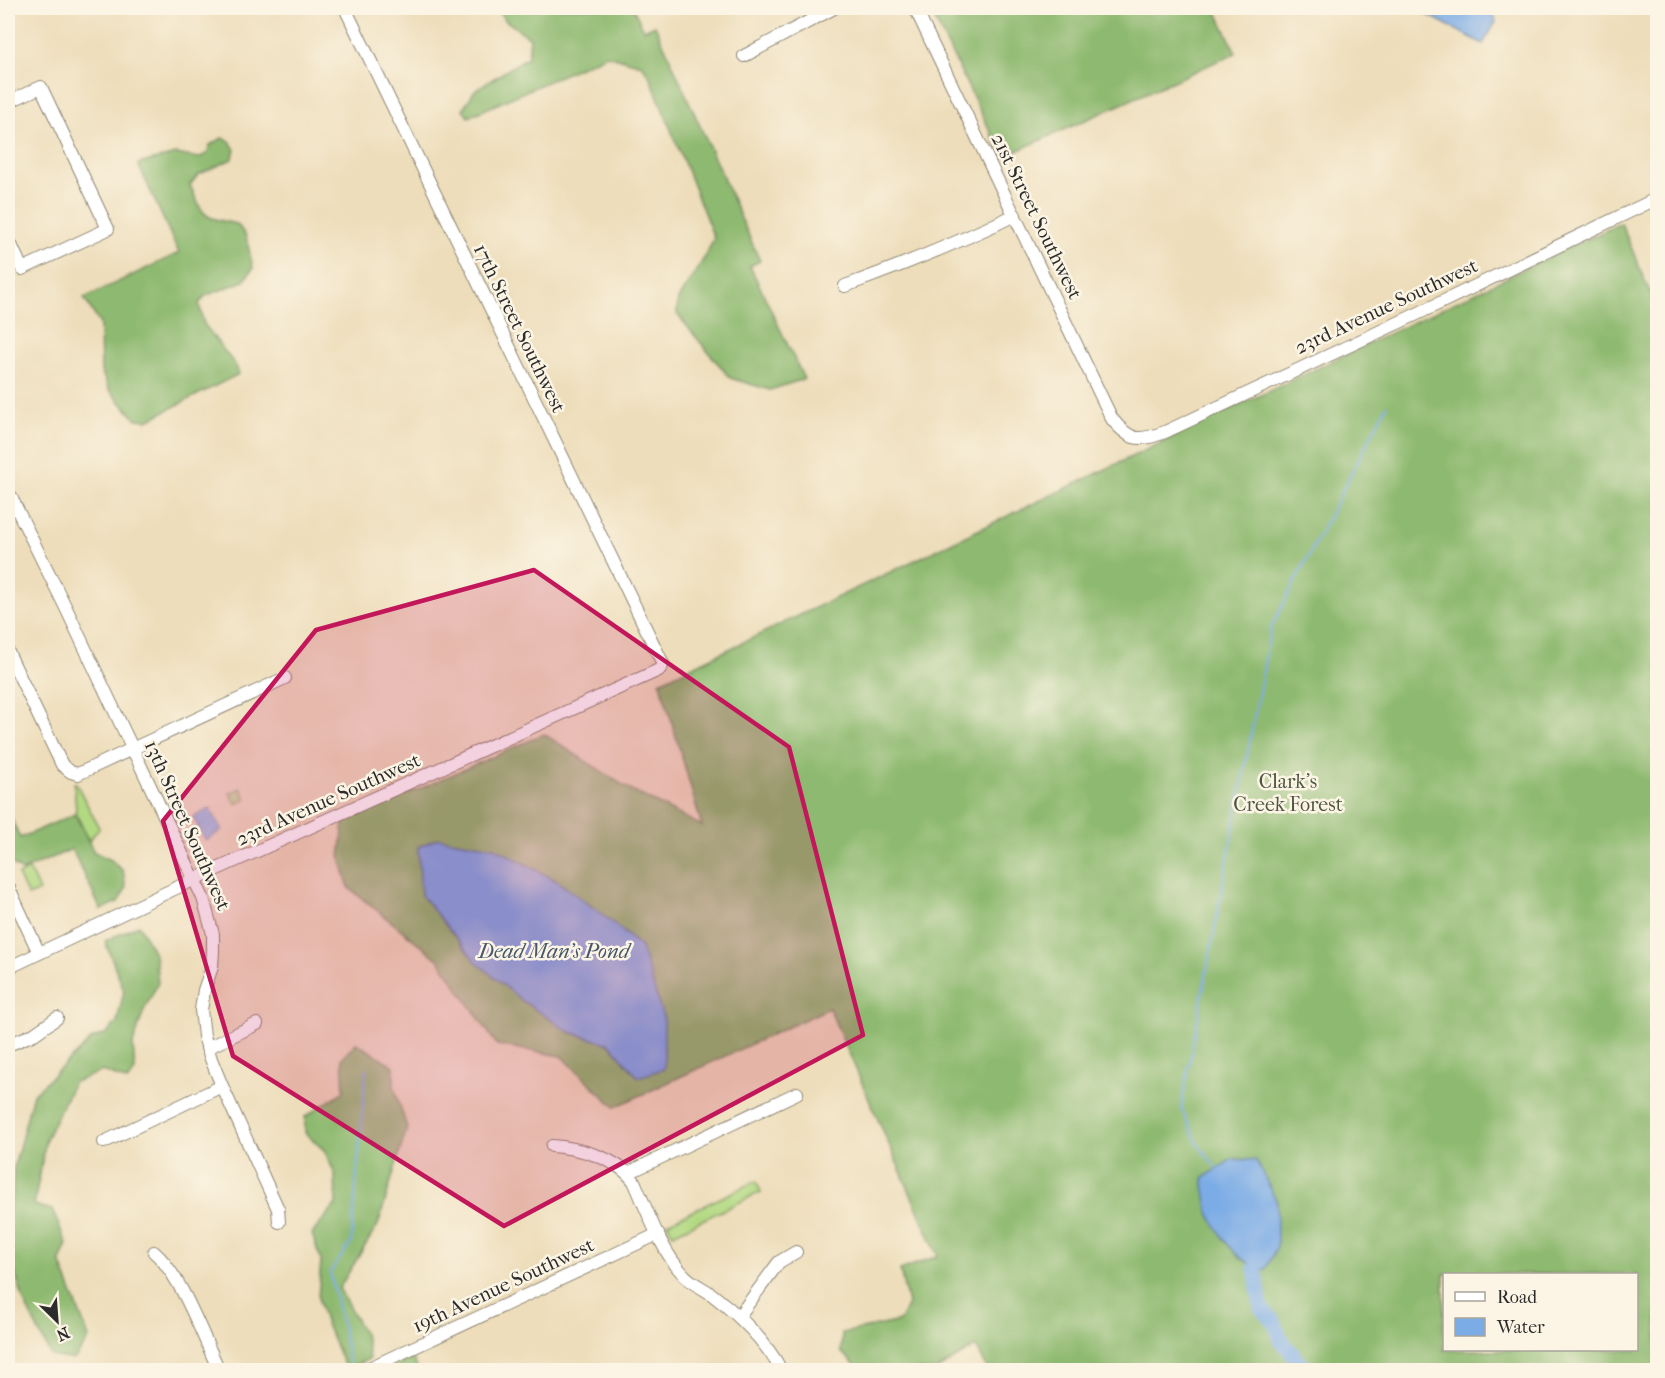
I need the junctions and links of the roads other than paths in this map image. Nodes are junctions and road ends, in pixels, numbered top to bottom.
1 (345, 8) edge
2 (834, 8) edge
3 (915, 8) edge
4 (744, 56) dead end
5 (8, 102) edge
6 (1658, 198) edge
7 (1015, 214) junction
8 (8, 238) edge
9 (845, 286) dead end
10 (1129, 436) joint
11 (8, 491) edge
12 (8, 652) edge
13 (663, 664) joint
14 (285, 678) dead end
15 (132, 749) junction
16 (195, 879) junction
17 (9, 894) edge
18 (39, 953) junction
19 (8, 968) edge
20 (57, 1018) dead end
21 (258, 1024) dead end
22 (8, 1046) edge
23 (207, 1048) junction
24 (222, 1086) junction
25 (797, 1093) dead end
26 (105, 1142) dead end
27 (552, 1146) dead end
28 (628, 1173) junction
29 (279, 1222) dead end
30 (658, 1234) junction
31 (154, 1252) dead end
32 (796, 1252) dead end
33 (739, 1316) junction
34 (219, 1371) edge
35 (365, 1371) edge
36 (781, 1371) edge

1 - 13 street, 17th Street Southwest
2 - 4 street
3 - 7 street, 21st Street Southwest
5 - 8 street
6 - 10 street, 23rd Avenue Southwest
7 - 9 street
7 - 10 street, 21st Street Southwest
11 - 15 street, 13th Street Southwest
12 - 15 street
13 - 16 street, 23rd Avenue Southwest
14 - 15 street
15 - 16 street, 13th Street Southwest
16 - 18 street, 23rd Avenue Southwest
16 - 23 street, 13th Street Southwest
17 - 18 street
18 - 19 street, 23rd Avenue Southwest
20 - 22 street
21 - 23 street
23 - 24 street, 13th Street Southwest
24 - 26 street
24 - 29 street, 13th Street Southwest
25 - 28 street
27 - 28 street
28 - 30 street
30 - 33 street
30 - 35 street, 19th Avenue Southwest
31 - 34 street
32 - 33 street
33 - 36 street

